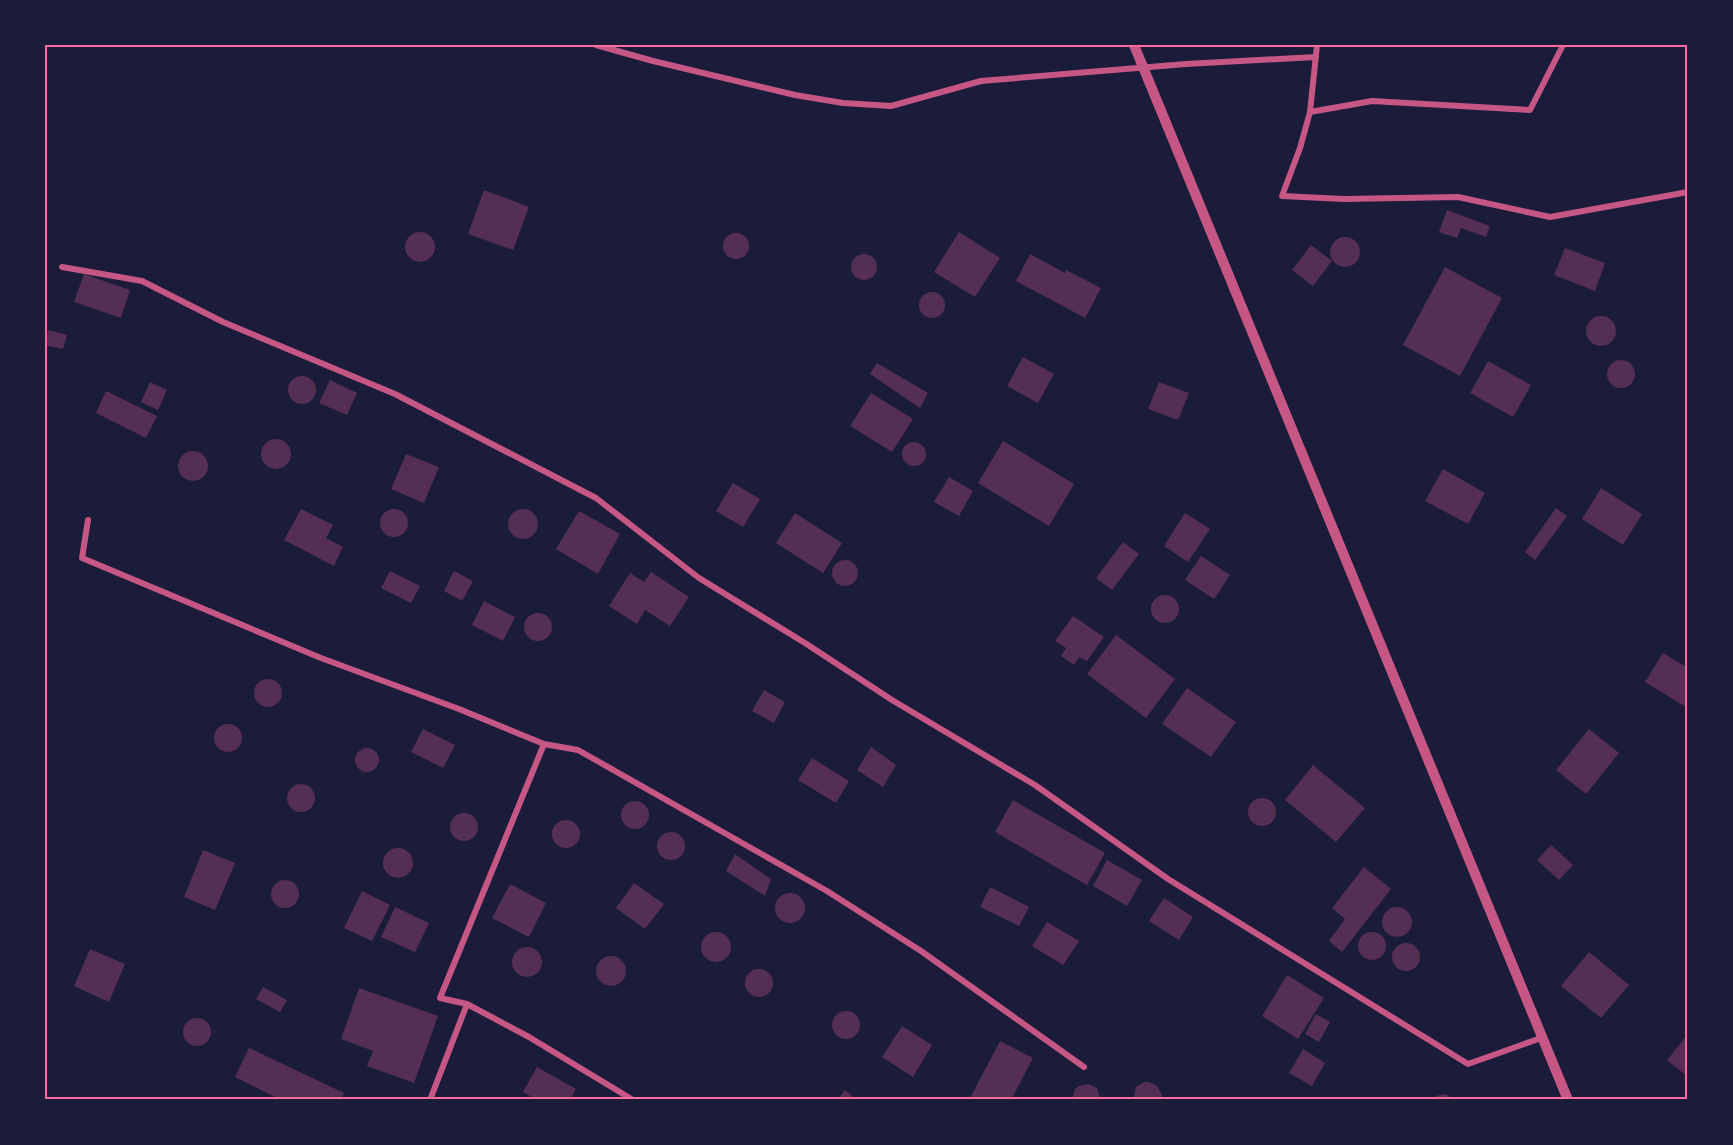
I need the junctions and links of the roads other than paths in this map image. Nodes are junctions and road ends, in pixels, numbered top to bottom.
1 (596, 45) edge
2 (1134, 45) edge
3 (1317, 45) edge
4 (1563, 45) edge
5 (1316, 57) junction
6 (1144, 69) junction
7 (1310, 112) junction
8 (1688, 192) edge
9 (62, 267) dead end
10 (88, 520) dead end
11 (544, 744) junction
12 (466, 1004) junction
13 (1541, 1038) junction
14 (1084, 1067) dead end
15 (430, 1100) edge
16 (633, 1100) edge
17 (1568, 1100) edge

1 - 6 street
2 - 6 street
3 - 5 street
4 - 7 street
5 - 6 street
5 - 7 street
6 - 13 street
7 - 8 street
9 - 13 street
10 - 11 street
11 - 12 street
11 - 14 street
12 - 15 street
12 - 16 street
13 - 17 street

